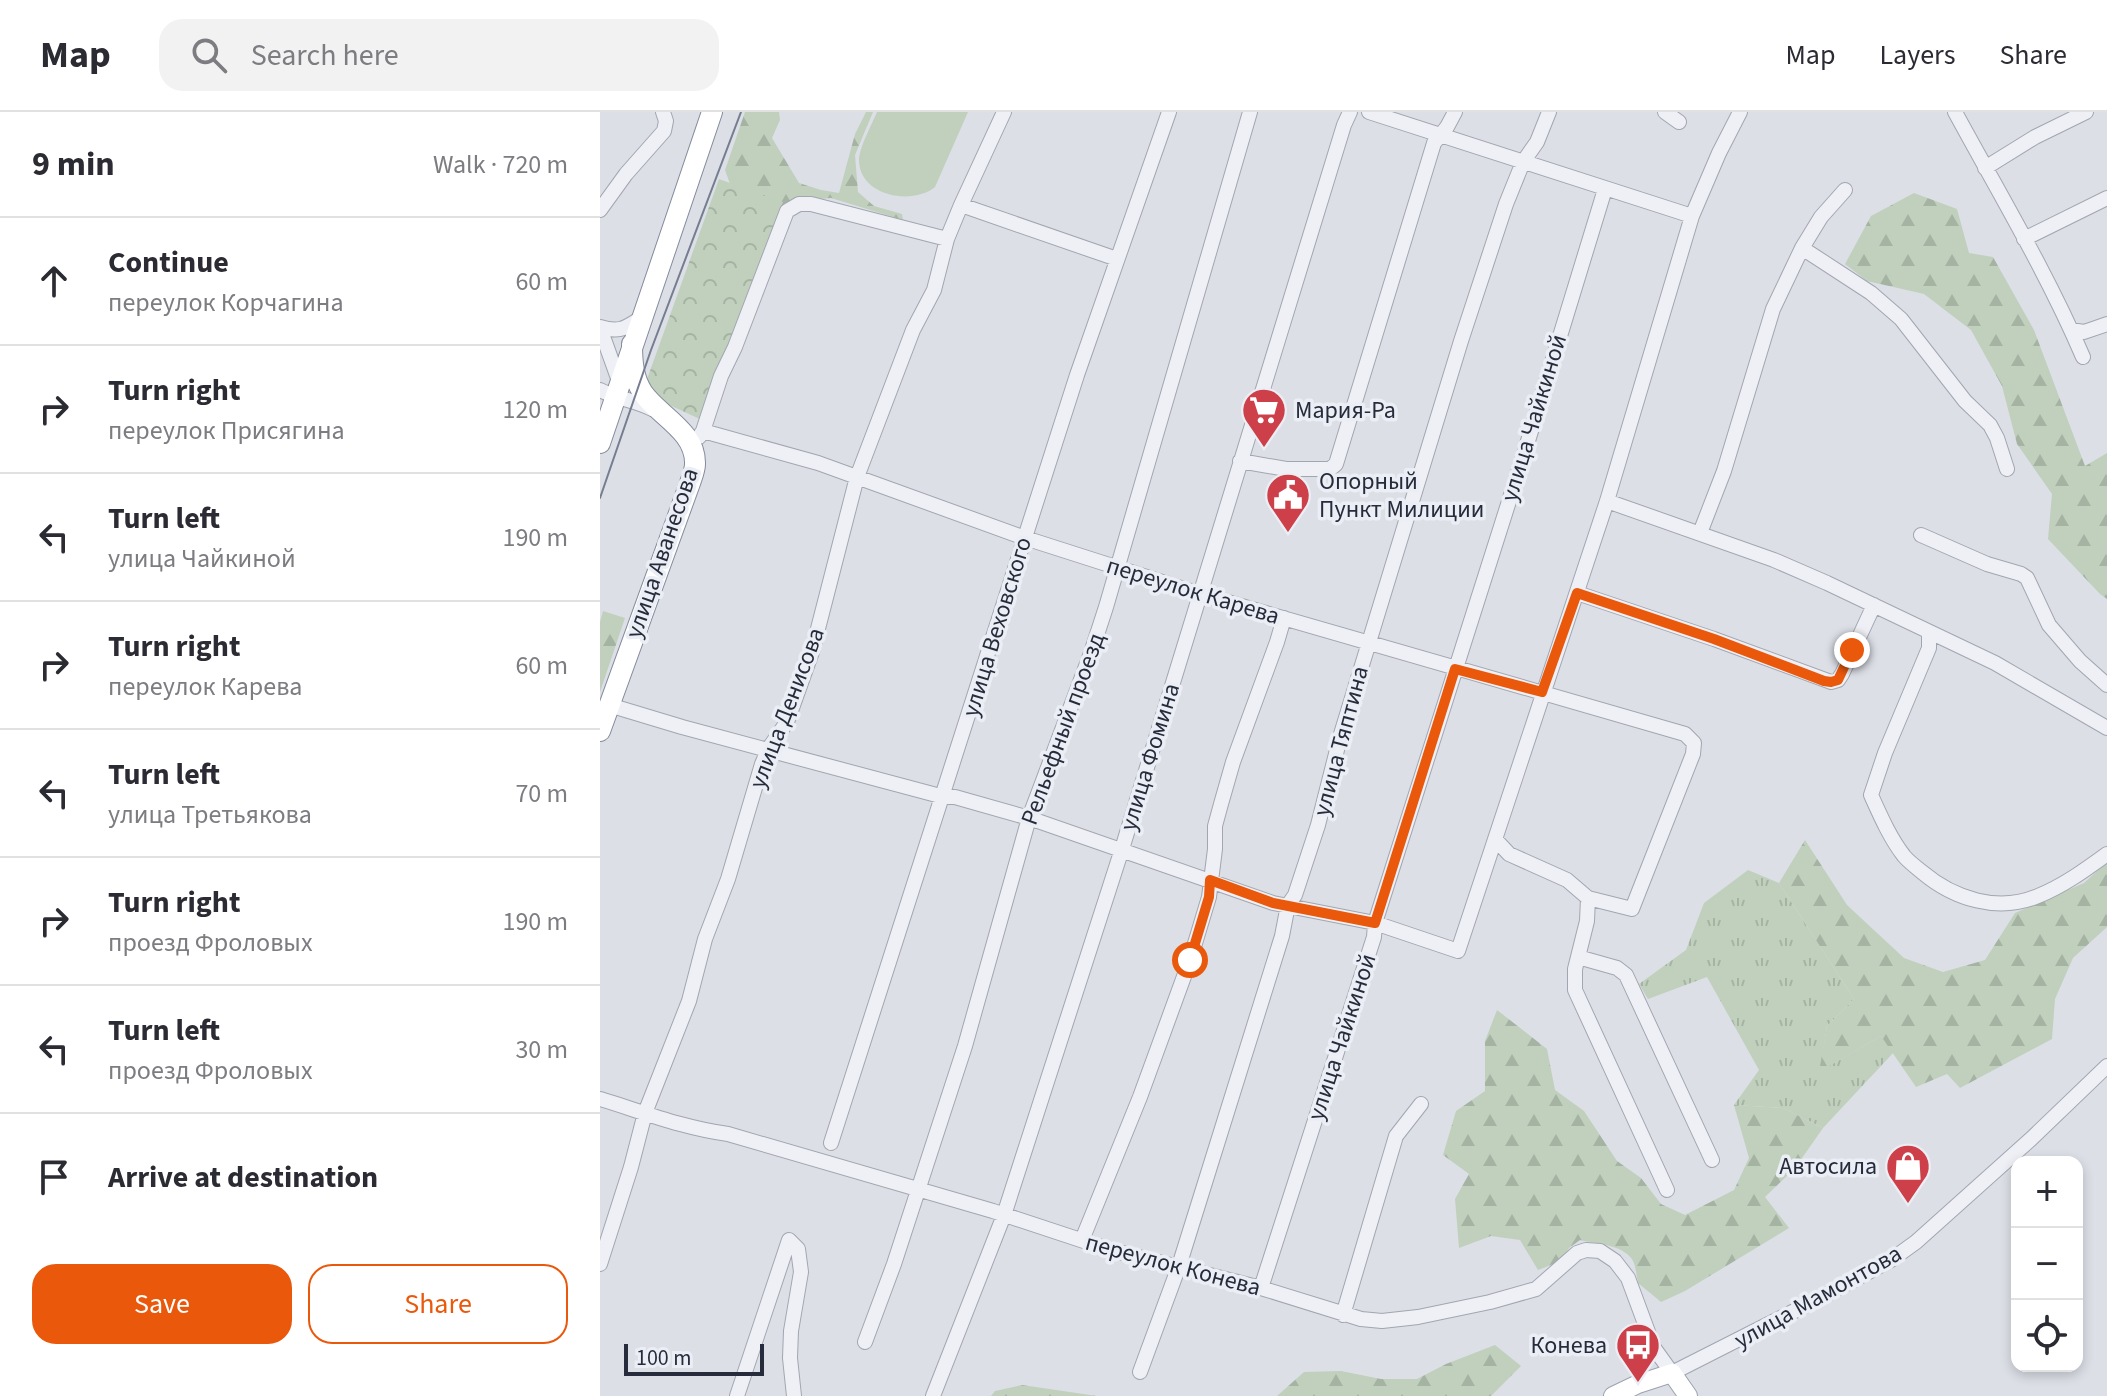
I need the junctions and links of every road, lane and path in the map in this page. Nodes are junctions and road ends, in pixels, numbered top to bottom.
1 (663, 112) edge
2 (712, 112) edge
3 (1004, 112) edge
4 (1169, 112) edge
5 (1250, 112) edge
6 (1350, 112) edge
7 (1369, 112) edge
8 (1455, 112) edge
9 (1549, 112) edge
10 (1665, 112) edge
11 (1740, 112) edge
12 (1956, 112) edge
13 (2086, 112) edge
14 (1679, 122) dead end
15 (1440, 135) junction
16 (1523, 162) junction
17 (1985, 168) junction
18 (1605, 189) junction
19 (1845, 190) dead end
20 (2107, 198) edge
21 (961, 205) junction
22 (600, 210) edge
23 (1692, 216) junction
24 (947, 239) junction
25 (2024, 239) junction
26 (1802, 248) junction
27 (1117, 259) junction
28 (641, 318) junction
29 (2107, 324) edge
30 (600, 328) edge
31 (2071, 330) junction
32 (632, 344) junction
33 (2083, 357) dead end
34 (611, 390) edge
35 (667, 417) junction
36 (697, 439) junction
37 (600, 443) edge
38 (1240, 461) junction
39 (2007, 469) dead end
40 (857, 477) junction
41 (1607, 501) junction
42 (1700, 533) junction
43 (1921, 535) dead end
44 (1025, 538) junction
45 (1118, 569) junction
46 (1577, 593) junction
47 (1200, 594) junction
48 (1874, 605) junction
49 (1284, 618) junction
50 (1929, 632) junction
51 (1368, 643) junction
52 (1455, 669) junction
53 (2107, 685) edge
54 (1542, 692) junction
55 (609, 705) junction
56 (2107, 728) edge
57 (600, 731) edge
58 (769, 748) junction
59 (944, 797) junction
60 (1029, 818) junction
61 (1495, 839) junction
62 (1122, 849) junction
63 (2107, 854) edge
64 (1210, 880) junction
65 (1588, 898) junction
66 (1288, 905) junction
67 (1375, 923) junction
68 (1578, 957) junction
69 (2107, 1066) edge
70 (600, 1099) edge
71 (1421, 1104) dead end
72 (645, 1113) junction
73 (831, 1143) dead end
74 (1712, 1160) dead end
75 (919, 1190) junction
76 (1667, 1190) dead end
77 (1004, 1215) junction
78 (1082, 1240) junction
79 (600, 1264) edge
80 (1179, 1266) junction
81 (1261, 1288) junction
82 (1343, 1315) junction
83 (865, 1342) dead end
84 (1140, 1372) dead end
85 (1672, 1373) junction
86 (737, 1396) edge
87 (794, 1396) edge
88 (933, 1396) edge
89 (1613, 1396) edge
90 (1688, 1396) edge

1 - 22 street
2 - 28 highway, улица Аванесова
3 - 21 street, улица Денисова
4 - 27 street, улица Веховского
5 - 45 street, Рельефный проезд
6 - 38 street, улица Фомина
7 - 15 street
8 - 15 street
9 - 16 street, улица Тяптина
10 - 14 street
11 - 23 street
12 - 17 street
13 - 17 street
15 - 16 street
15 - 38 street
16 - 18 street
16 - 51 street, улица Тяптина
17 - 25 street
18 - 23 street
18 - 52 street, улица Чайкиной
19 - 26 street
20 - 25 street
21 - 24 street, улица Денисова
21 - 27 street
23 - 41 street
24 - 36 street
24 - 40 street, улица Денисова
25 - 31 street
26 - 39 street
26 - 42 street
27 - 44 street, улица Веховского
28 - 30 street
28 - 32 highway, улица Аванесова
29 - 31 street
30 - 34 street
31 - 33 street
32 - 34 highway, улица Аванесова
32 - 35 highway, улица Аванесова
34 - 35 street
34 - 37 highway, улица Аванесова
35 - 36 highway, улица Аванесова
36 - 40 street, переулок Карева
36 - 55 highway, улица Аванесова
38 - 47 street, улица Фомина
40 - 44 street, переулок Карева
40 - 58 street, улица Денисова
41 - 42 street
41 - 46 street
42 - 48 street
43 - 53 street
44 - 45 street, переулок Карева
44 - 59 street, улица Веховского
45 - 47 street, переулок Карева
45 - 60 street, Рельефный проезд
46 - 48 street
46 - 54 street
47 - 49 street, переулок Карева
47 - 62 street, улица Фомина
48 - 50 street
49 - 51 street, переулок Карева
49 - 64 street
50 - 56 street
50 - 63 street
51 - 52 street, переулок Карева
51 - 66 street, улица Тяптина
52 - 54 street, переулок Карева
52 - 67 street, улица Чайкиной
54 - 61 street
54 - 65 street, переулок Карева
55 - 57 highway, улица Аванесова
55 - 58 street
58 - 59 street
58 - 72 street, улица Денисова
59 - 60 street
59 - 73 street, улица Веховского
60 - 62 street
60 - 75 street, Рельефный проезд
61 - 65 street
61 - 67 street
62 - 64 street
62 - 77 street, улица Фомина
64 - 66 street
64 - 78 street
65 - 68 street
66 - 67 street
66 - 80 street, улица Тяптина
67 - 81 street, улица Чайкиной
68 - 74 street
68 - 76 street
69 - 85 street, улица Мамонтова
70 - 72 street, переулок Конева
71 - 82 street
72 - 75 street, переулок Конева
72 - 79 street, улица Денисова
75 - 77 street, переулок Конева
75 - 83 street, Рельефный проезд
77 - 78 street, переулок Конева
77 - 88 street, улица Фомина
78 - 80 street, переулок Конева
80 - 81 street, переулок Конева
80 - 84 street, улица Тяптина
81 - 82 street, переулок Конева
82 - 85 street, переулок Конева
85 - 89 main road, улица Мамонтова
85 - 90 main road
86 - 87 street

